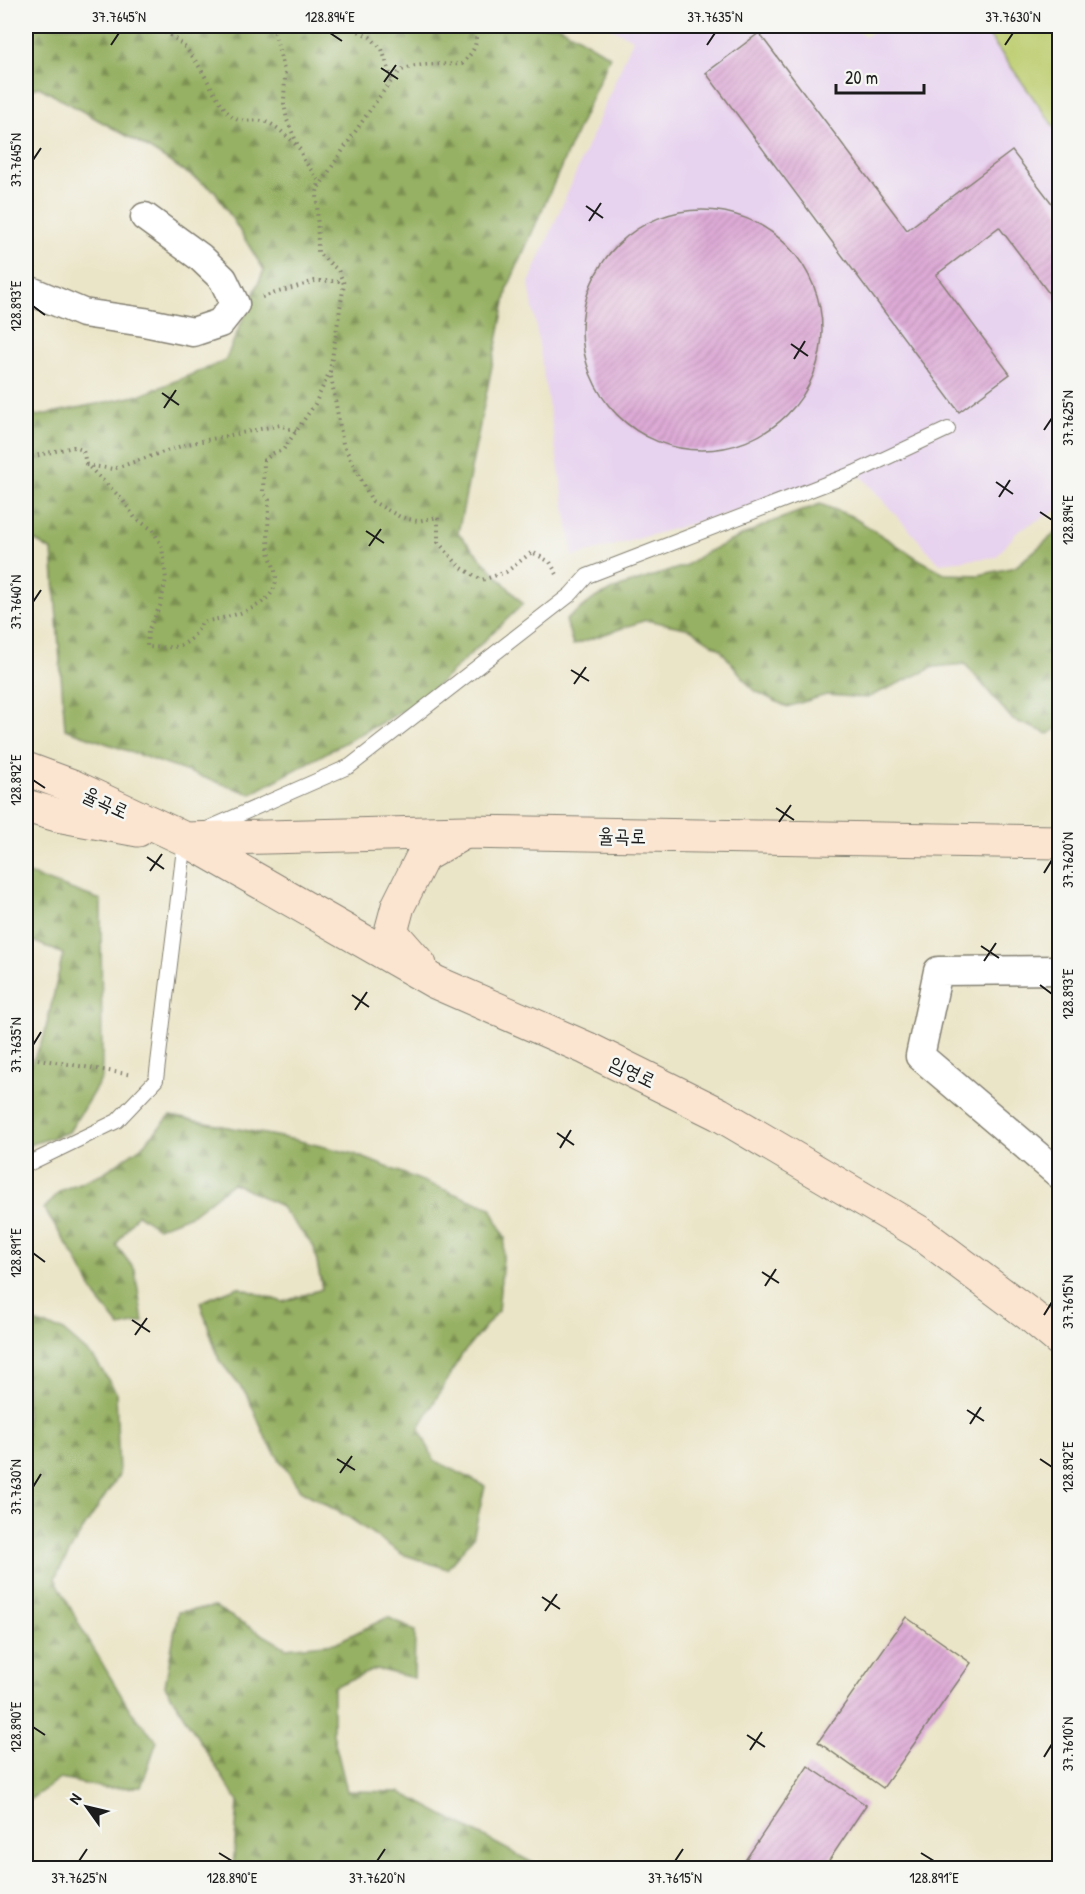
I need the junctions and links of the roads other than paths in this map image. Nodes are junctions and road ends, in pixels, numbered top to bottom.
1 (145, 217) dead end
2 (26, 289) edge
3 (948, 429) dead end
4 (26, 769) edge
5 (26, 806) edge
6 (465, 832) junction
7 (185, 839) junction
8 (1059, 842) edge
9 (1059, 970) edge
10 (435, 982) junction
11 (26, 1165) edge
12 (1059, 1175) edge
13 (1059, 1340) edge

1 - 2 street
3 - 7 lane
4 - 7 street, 율곡로
5 - 7 street, 율곡로
6 - 7 street, 율곡로
6 - 8 street, 율곡로
6 - 10 street
7 - 10 street, 임영로
7 - 11 lane
9 - 12 street
10 - 13 street, 임영로

